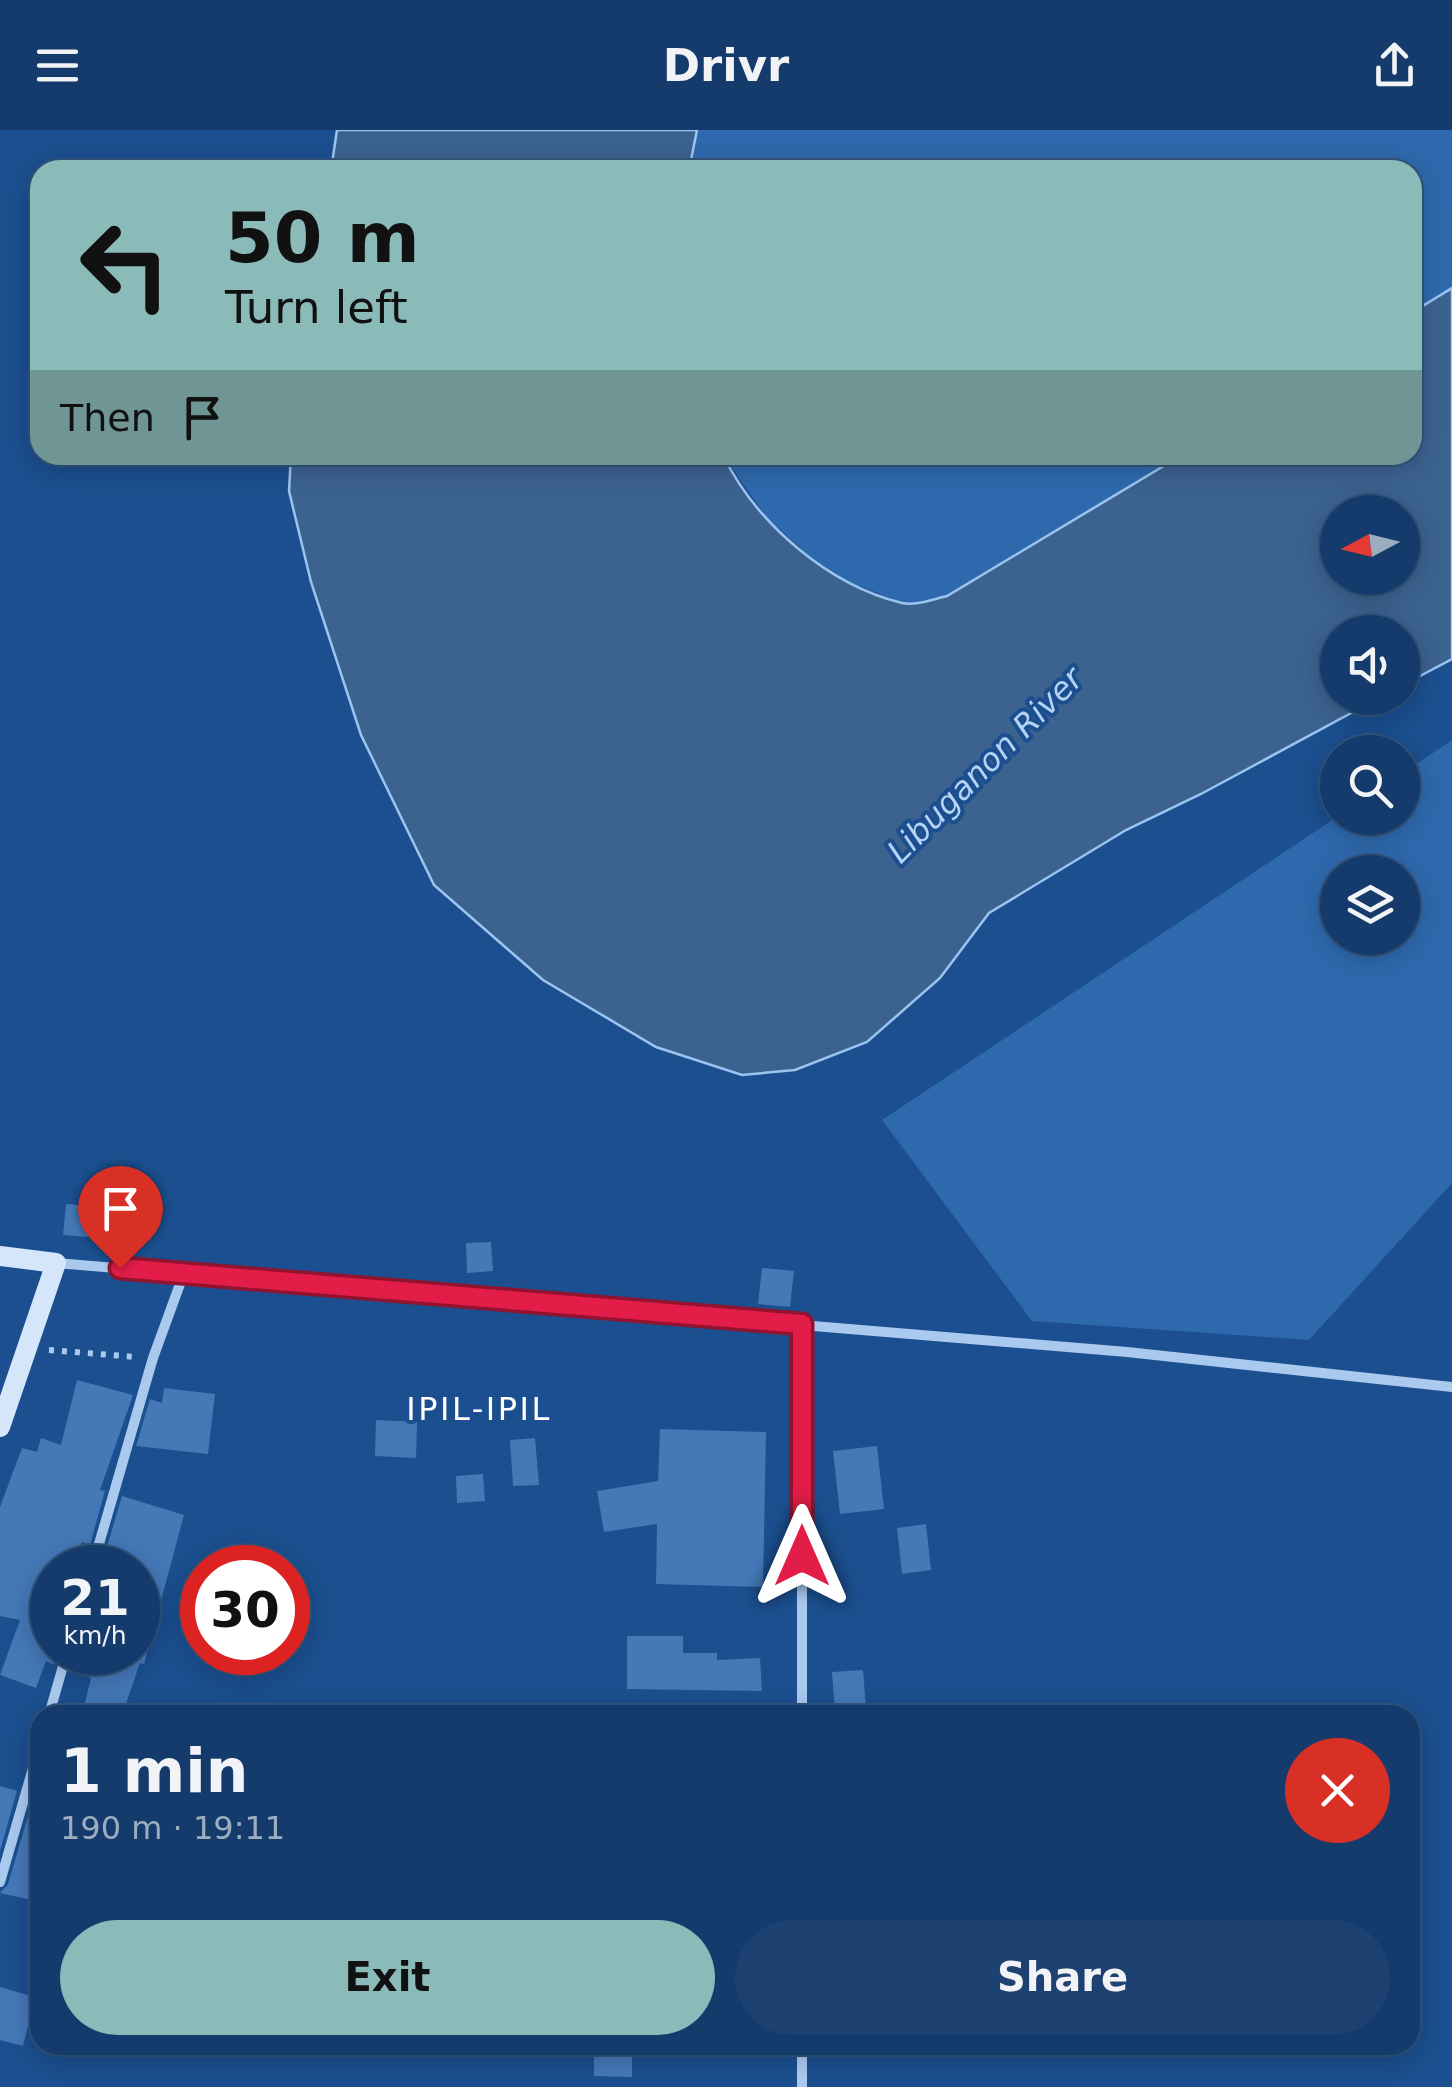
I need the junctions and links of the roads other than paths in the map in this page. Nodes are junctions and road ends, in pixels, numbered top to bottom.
1 (0, 1256) edge
2 (56, 1263) junction
3 (184, 1273) junction
4 (802, 1324) junction
5 (1452, 1387) edge
6 (0, 1427) edge
7 (99, 1545) edge
8 (60, 1675) edge
9 (51, 1705) edge
10 (802, 1705) edge
11 (30, 1778) edge
12 (0, 1882) edge
13 (802, 2055) edge
14 (802, 2087) edge

1 - 2 street
2 - 3 street
2 - 6 street
3 - 4 street
3 - 7 street
4 - 5 street
4 - 10 street
8 - 9 street
11 - 12 street
13 - 14 street

